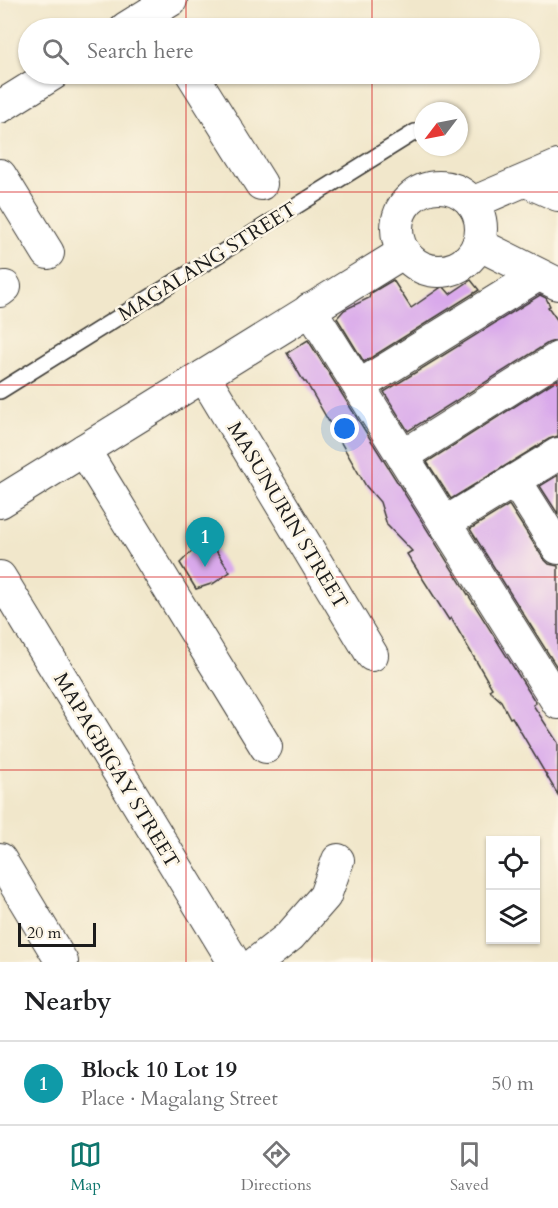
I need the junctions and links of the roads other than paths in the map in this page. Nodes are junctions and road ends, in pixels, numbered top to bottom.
1 (162, 9) edge
2 (145, 18) edge
3 (37, 84) edge
4 (198, 84) edge
5 (0, 107) edge
6 (414, 133) edge
7 (558, 166) edge
8 (0, 176) edge
9 (526, 181) junction
10 (261, 184) dead end
11 (558, 195) edge
12 (472, 203) junction
13 (478, 244) junction
14 (404, 252) junction
15 (48, 253) dead end
16 (548, 280) edge
17 (310, 309) junction
18 (558, 358) edge
19 (204, 376) junction
20 (359, 386) junction
21 (0, 391) edge
22 (84, 450) junction
23 (558, 454) edge
24 (403, 456) junction
25 (515, 480) junction
26 (0, 502) edge
27 (445, 523) junction
28 (558, 548) edge
29 (0, 577) edge
30 (372, 655) dead end
31 (558, 702) edge
32 (266, 747) dead end
33 (0, 860) edge
34 (338, 860) dead end
35 (62, 962) edge
36 (234, 962) edge
37 (257, 962) edge

1 - 2 street
3 - 5 street
4 - 10 street
6 - 21 lane, MAGALANG STREET
7 - 9 street
8 - 15 street
9 - 11 street
9 - 12 street
12 - 13 street
12 - 14 street
13 - 14 street
13 - 16 street
14 - 17 street
16 - 20 street
17 - 19 street
17 - 20 street
18 - 24 street
19 - 22 street
19 - 30 street, MASUNURIN STREET
20 - 24 street
22 - 26 street
22 - 32 street
23 - 25 street
24 - 27 street
25 - 27 street
25 - 28 street
27 - 31 street
29 - 36 street, MAPAGBIGAY STREET
33 - 35 street
34 - 37 street

